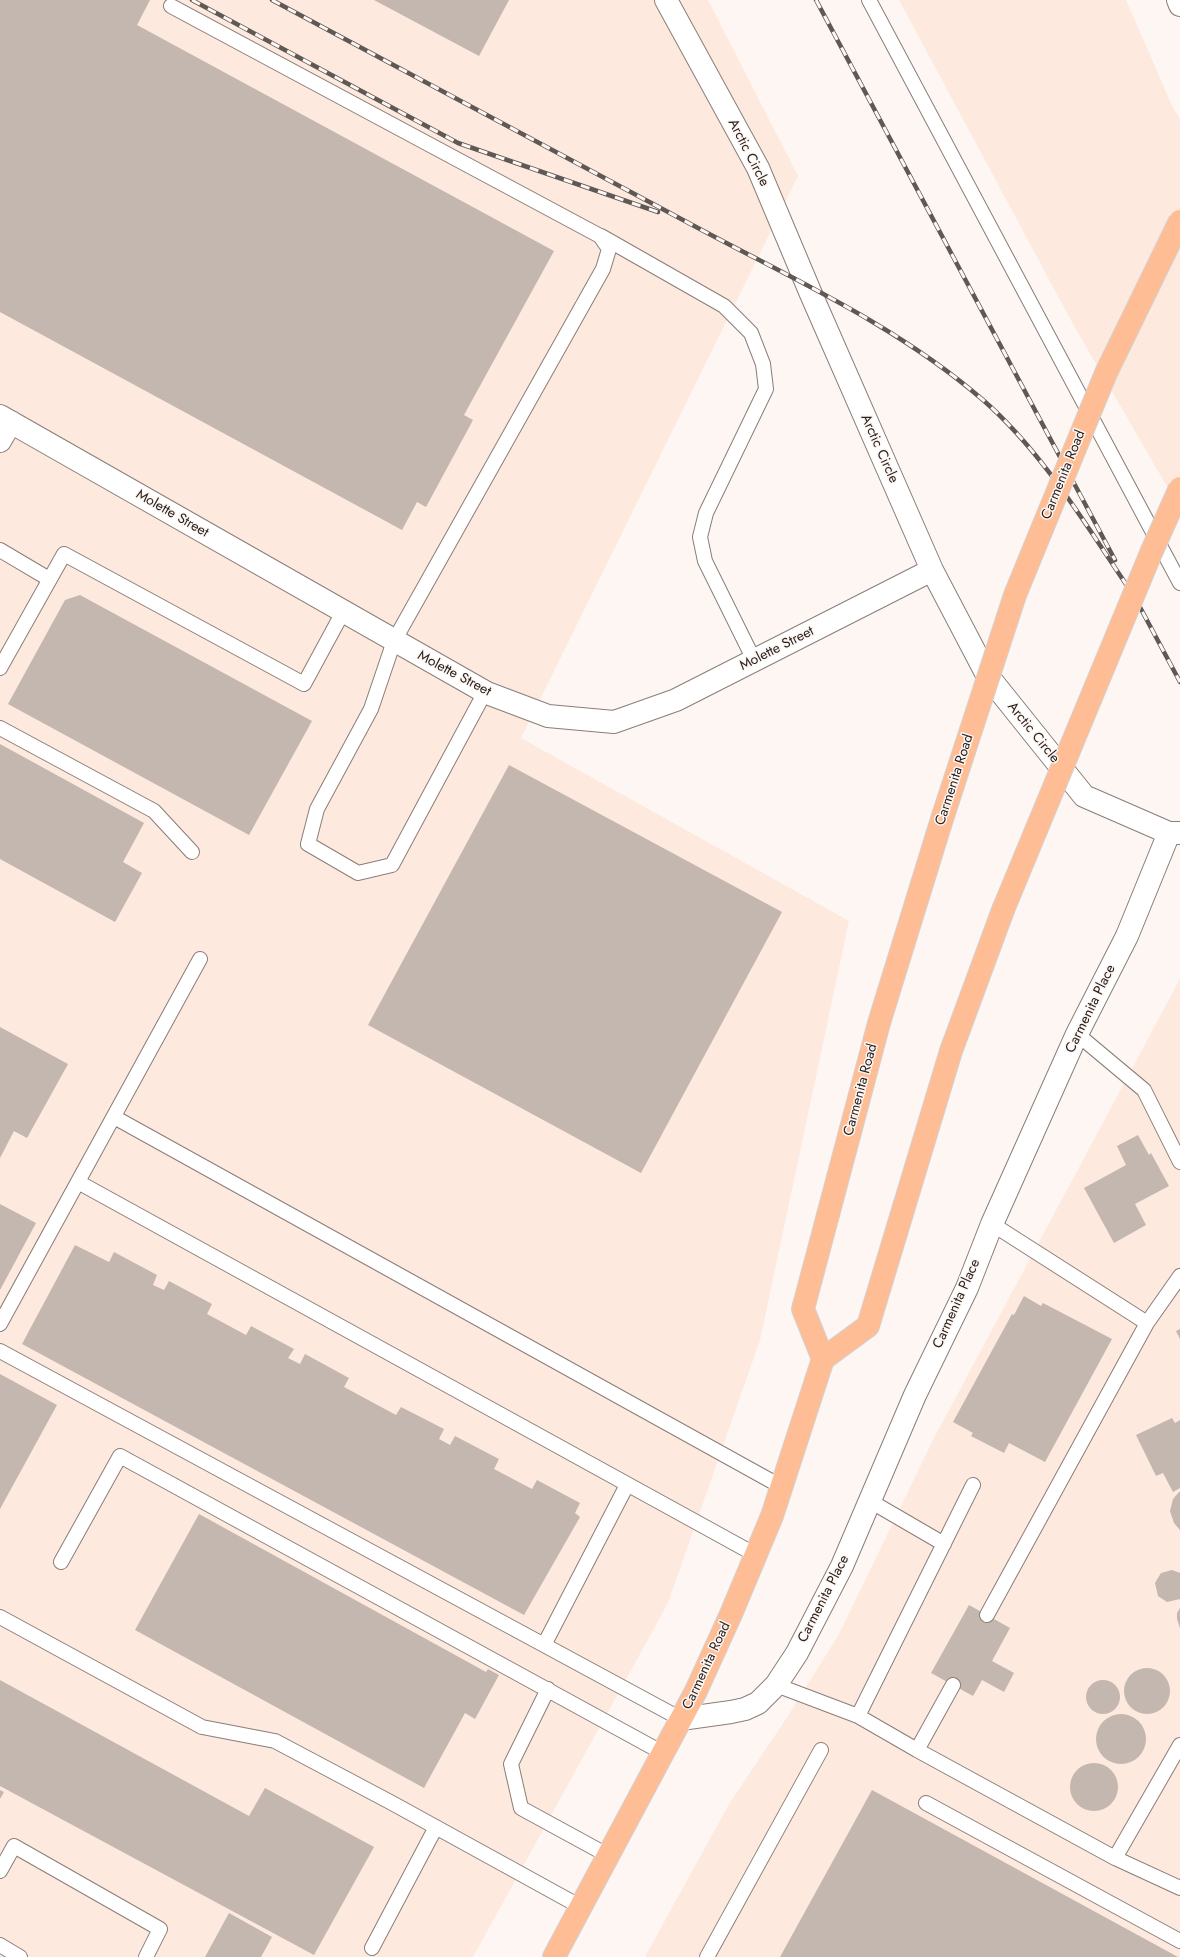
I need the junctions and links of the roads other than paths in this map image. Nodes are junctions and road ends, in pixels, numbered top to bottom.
1 (666, 0) edge
2 (870, 0) edge
3 (1178, 0) edge
4 (1180, 5) edge
5 (171, 6) dead end
6 (1180, 221) edge
7 (600, 236) junction
8 (5, 419) edge
9 (0, 441) edge
10 (1180, 488) edge
11 (0, 550) edge
12 (932, 570) junction
13 (49, 579) junction
14 (1180, 583) edge
15 (343, 612) junction
16 (394, 641) junction
17 (754, 660) junction
18 (0, 668) edge
19 (485, 692) junction
20 (0, 728) edge
21 (1174, 833) edge
22 (192, 852) dead end
23 (200, 959) dead end
24 (1077, 1034) junction
25 (114, 1117) junction
26 (1180, 1162) edge
27 (78, 1182) junction
28 (992, 1224) junction
29 (1180, 1276) edge
30 (1147, 1323) junction
31 (0, 1324) edge
32 (0, 1351) edge
33 (822, 1359) junction
34 (628, 1485) junction
35 (973, 1485) dead end
36 (782, 1487) junction
37 (870, 1501) junction
38 (944, 1544) junction
39 (756, 1555) junction
40 (61, 1562) dead end
41 (988, 1615) dead end
42 (0, 1617) edge
43 (544, 1645) junction
44 (776, 1685) junction
45 (953, 1685) dead end
46 (548, 1689) junction
47 (858, 1716) junction
48 (681, 1719) junction
49 (1180, 1745) edge
50 (821, 1750) dead end
51 (917, 1750) junction
52 (663, 1753) junction
53 (926, 1803) dead end
54 (436, 1827) junction
55 (609, 1856) junction
56 (1114, 1858) junction
57 (0, 1871) edge
58 (1180, 1888) edge
59 (581, 1907) junction
60 (1180, 1940) edge
61 (0, 1945) edge
62 (372, 1948) dead end
63 (20, 1957) edge
64 (146, 1957) edge
65 (554, 1957) edge
66 (707, 1957) edge

1 - 12 street, Arctic Circle
2 - 14 lane
3 - 4 street
5 - 7 lane
6 - 33 main road, Carmenita Road, bridge
7 - 16 lane
7 - 17 lane
8 - 9 street
8 - 15 street, Molette Street
10 - 33 main road, bridge
11 - 13 lane
12 - 17 street, Molette Street
12 - 21 street, Arctic Circle
13 - 15 lane
13 - 18 lane
15 - 16 street, Molette Street
16 - 19 street, Molette Street
16 - 19 lane
17 - 19 street, Molette Street
20 - 22 lane
21 - 24 street, Carmenita Place
23 - 25 lane
24 - 26 lane
24 - 28 street, Carmenita Place
25 - 27 lane
25 - 36 lane
27 - 31 lane
27 - 34 lane
28 - 30 lane
28 - 37 street, Carmenita Place
29 - 30 lane
30 - 41 lane
32 - 43 lane
33 - 36 main road, Carmenita Road
34 - 39 lane
34 - 43 lane
35 - 38 lane
36 - 39 main road, Carmenita Road
37 - 38 lane
37 - 44 street, Carmenita Place
38 - 47 lane
39 - 48 main road, Carmenita Road
40 - 46 lane
42 - 54 lane
43 - 48 lane
44 - 47 lane
44 - 48 street, Carmenita Place
45 - 51 lane
46 - 52 lane
46 - 55 lane
47 - 51 lane
48 - 52 main road, Carmenita Road
49 - 56 lane
50 - 66 lane
51 - 56 lane
52 - 55 main road, Carmenita Road
53 - 60 lane
54 - 59 lane
54 - 62 lane
55 - 59 main road, Carmenita Road
56 - 58 lane
57 - 64 lane
59 - 65 main road, Carmenita Road
61 - 63 lane

